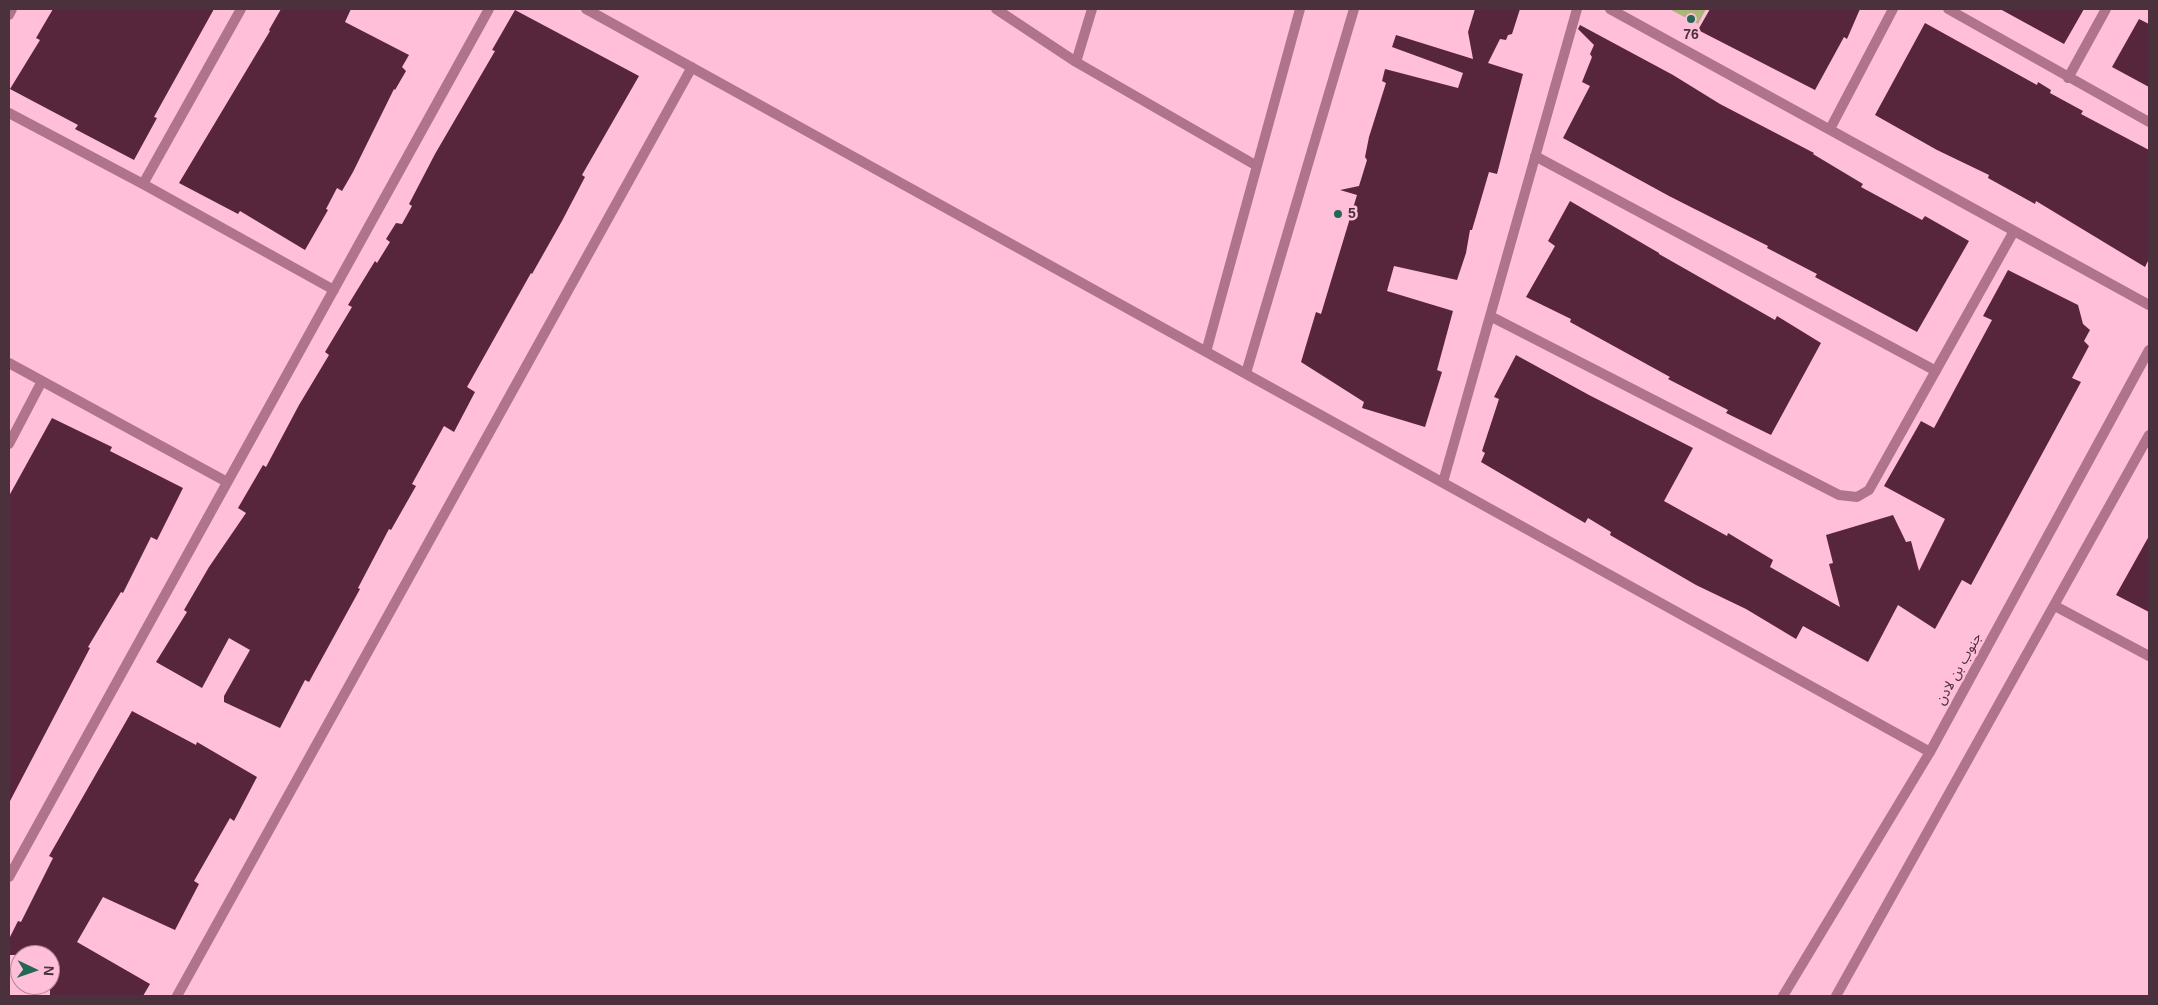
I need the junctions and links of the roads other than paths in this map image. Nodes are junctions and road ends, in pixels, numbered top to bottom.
1 (12, 9) edge
2 (241, 9) edge
3 (489, 9) edge
4 (586, 9) edge
5 (1092, 9) edge
6 (1300, 9) edge
7 (1354, 9) edge
8 (1577, 9) edge
9 (1610, 9) edge
10 (1893, 9) edge
11 (1948, 9) edge
12 (2106, 9) edge
13 (999, 10) edge
14 (9, 15) edge
15 (1076, 62) junction
16 (692, 67) junction
17 (2068, 78) junction
18 (9, 113) edge
19 (2149, 122) edge
20 (1830, 129) junction
21 (1535, 156) junction
22 (1257, 166) junction
23 (143, 184) junction
24 (2014, 231) junction
25 (334, 290) junction
26 (2149, 305) edge
27 (1490, 316) junction
28 (2149, 350) edge
29 (1206, 352) junction
30 (9, 363) edge
31 (1936, 370) junction
32 (1246, 374) junction
33 (42, 382) junction
34 (2149, 435) edge
35 (9, 444) edge
36 (227, 482) junction
37 (1443, 482) junction
38 (2055, 606) junction
39 (2149, 656) edge
40 (1930, 752) junction
41 (9, 877) edge
42 (177, 996) edge
43 (1783, 996) edge
44 (1836, 996) edge

1 - 14 street
2 - 23 street
3 - 25 street
4 - 16 street
5 - 15 street
6 - 22 street
7 - 32 street
8 - 21 street
9 - 20 street
10 - 20 street
11 - 17 street
12 - 17 street
13 - 15 street
15 - 22 street
16 - 29 street
16 - 42 street
17 - 19 street
18 - 23 street
20 - 24 street
21 - 27 street
21 - 31 street
22 - 29 street
23 - 25 street
24 - 26 street
24 - 31 street
25 - 36 street
27 - 31 street
27 - 37 street
28 - 40 street, جنوب بن لادن
29 - 32 street
30 - 33 street
32 - 37 street
33 - 35 street
33 - 36 street
34 - 38 street
36 - 41 street
37 - 40 street
38 - 39 street
38 - 44 street
40 - 43 street, جنوب بن لادن

